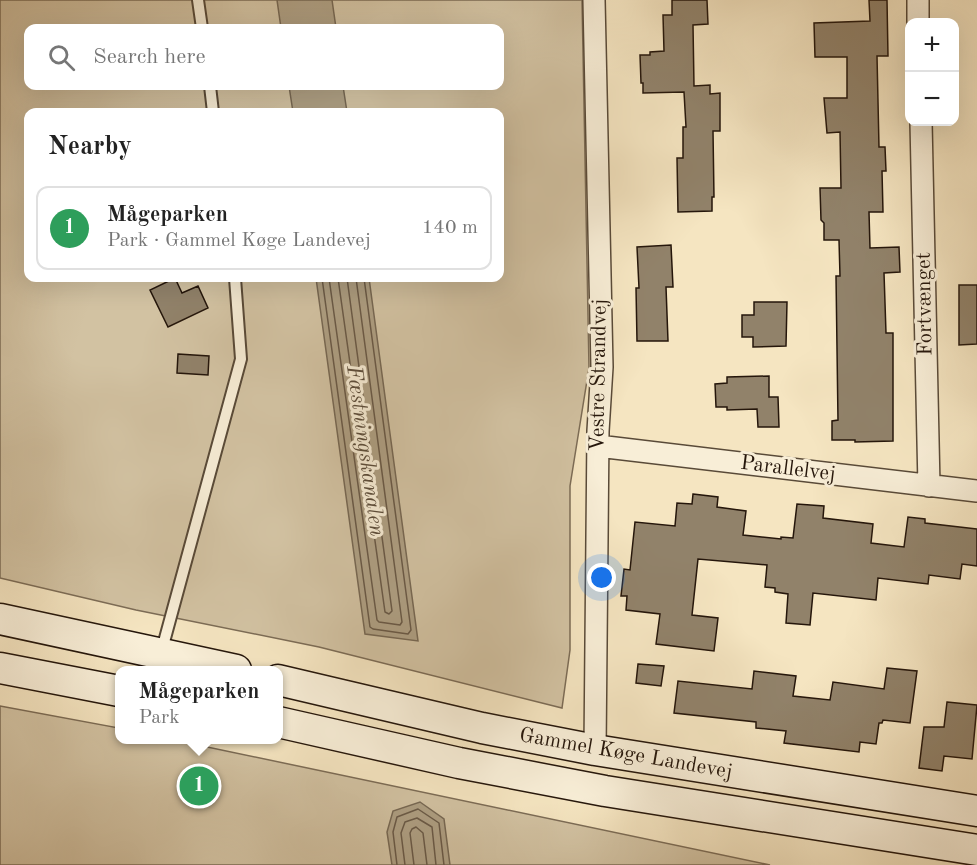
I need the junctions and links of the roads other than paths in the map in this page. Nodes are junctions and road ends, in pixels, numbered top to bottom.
1 (198, 0) edge
2 (594, 0) edge
3 (918, 0) edge
4 (918, 18) edge
5 (201, 24) edge
6 (210, 90) edge
7 (213, 108) edge
8 (921, 126) edge
9 (235, 282) edge
10 (598, 446) junction
11 (929, 486) junction
12 (977, 491) edge
13 (0, 619) edge
14 (161, 654) junction
15 (217, 666) edge
16 (0, 668) edge
17 (283, 681) edge
18 (115, 690) edge
19 (283, 723) edge
20 (595, 750) junction
21 (977, 811) edge
22 (977, 850) edge

1 - 5 lane
2 - 10 street, Vestre Strandvej
3 - 4 street
6 - 7 lane
8 - 11 street, Fortvænget
9 - 14 lane
10 - 11 street, Parallelvej
10 - 20 street, Vestre Strandvej
11 - 12 street, Parallelvej
13 - 14 main road
14 - 15 main road
16 - 18 main road
17 - 20 main road, Gammel Køge Landevej
19 - 22 main road, Gammel Køge Landevej
20 - 21 main road, Gammel Køge Landevej

